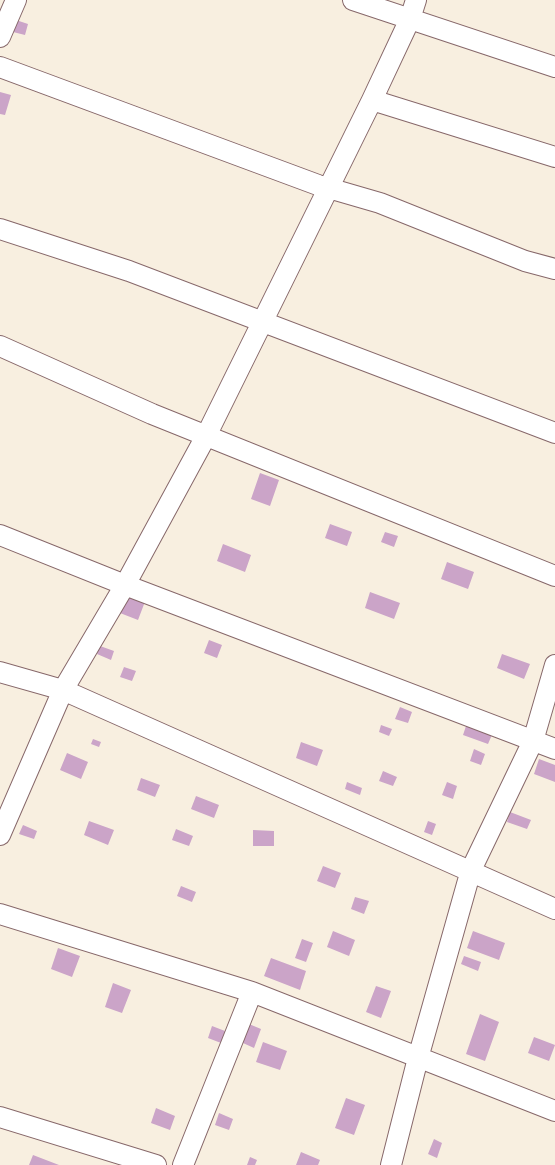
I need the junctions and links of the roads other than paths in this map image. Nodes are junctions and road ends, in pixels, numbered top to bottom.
1 (16, 0) edge
2 (353, 0) edge
3 (416, 0) edge
4 (410, 19) junction
5 (0, 37) edge
6 (0, 67) edge
7 (555, 67) edge
8 (372, 100) junction
9 (555, 157) edge
10 (329, 188) junction
11 (0, 229) edge
12 (555, 269) edge
13 (262, 323) junction
14 (0, 346) edge
15 (555, 434) edge
16 (206, 436) junction
17 (0, 535) edge
18 (555, 576) edge
19 (125, 585) junction
20 (555, 665) edge
21 (0, 672) edge
22 (63, 690) junction
23 (533, 741) junction
24 (555, 749) edge
25 (0, 835) edge
26 (471, 870) junction
27 (555, 909) edge
28 (0, 914) edge
29 (252, 992) junction
30 (418, 1058) junction
31 (555, 1111) edge
32 (0, 1117) edge
33 (156, 1165) edge
34 (183, 1165) edge
35 (391, 1165) edge

1 - 5 street
2 - 4 street
3 - 4 street
4 - 7 street
4 - 8 street
6 - 10 street
8 - 9 street
8 - 10 street
10 - 12 street
10 - 13 street
11 - 13 street
13 - 15 street
13 - 16 street
14 - 16 street
16 - 18 street
16 - 19 street
17 - 19 street
19 - 22 street
19 - 23 street
20 - 23 street
21 - 22 street
22 - 25 street
22 - 26 street
23 - 24 street
23 - 26 street
26 - 27 street
26 - 30 street
28 - 29 street
29 - 30 street
29 - 34 street
30 - 31 street
30 - 35 street
32 - 33 street

